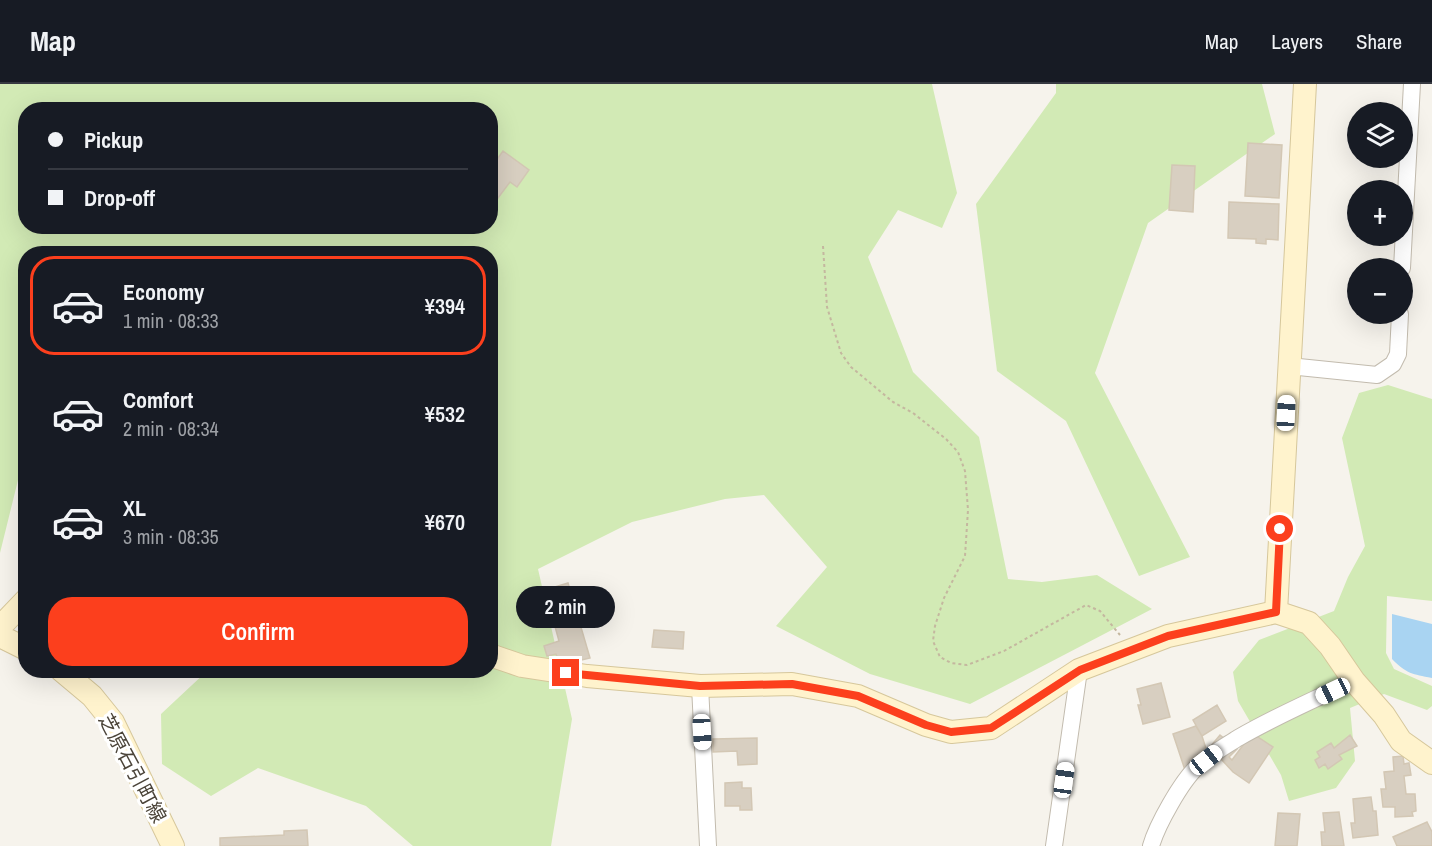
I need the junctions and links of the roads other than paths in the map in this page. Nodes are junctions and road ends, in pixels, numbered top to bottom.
1 (1305, 84) edge
2 (1412, 84) edge
3 (1403, 258) edge
4 (1400, 324) edge
5 (1289, 366) junction
6 (18, 608) edge
7 (1276, 612) junction
8 (0, 627) edge
9 (0, 636) edge
10 (18, 645) edge
11 (498, 658) edge
12 (1080, 670) junction
13 (71, 678) edge
14 (1354, 681) junction
15 (700, 686) junction
16 (1432, 763) edge
17 (173, 846) edge
18 (708, 846) edge
19 (1054, 846) edge
20 (1150, 846) edge

1 - 5 street
2 - 3 street
4 - 5 street
5 - 7 street
6 - 8 street
7 - 12 street
7 - 14 street
9 - 10 street
11 - 15 street
12 - 15 street
12 - 19 street
13 - 17 street, 芝原石引町線
14 - 16 street
14 - 20 street
15 - 18 street

